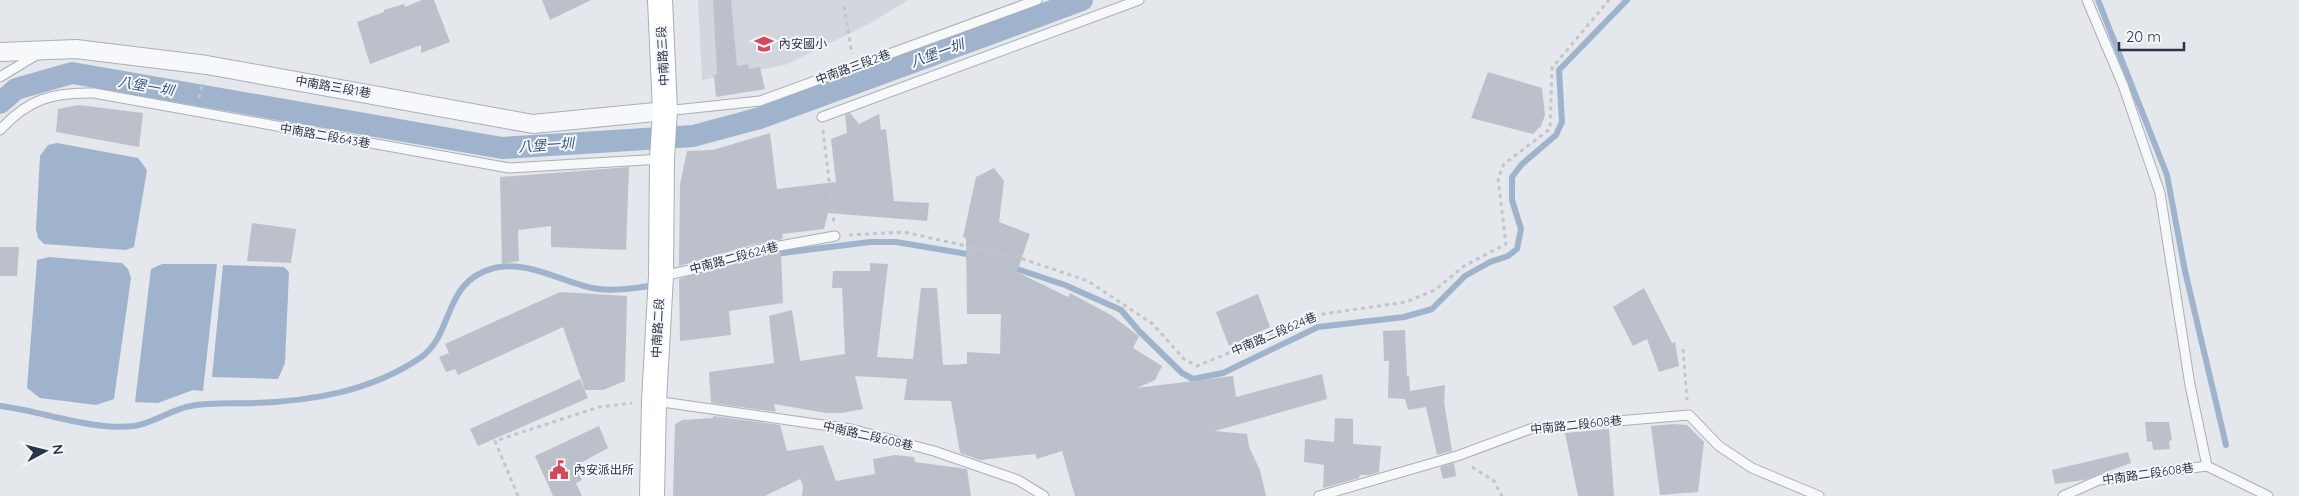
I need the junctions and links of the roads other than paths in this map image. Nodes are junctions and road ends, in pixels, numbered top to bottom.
1 (660, 0) edge
2 (1037, 0) edge
3 (1139, 0) edge
4 (2087, 0) edge
5 (47, 50) junction
6 (0, 52) edge
7 (0, 77) edge
8 (665, 111) junction
9 (822, 117) road end
10 (0, 130) edge
11 (662, 159) junction
12 (835, 236) road end
13 (661, 276) junction
14 (654, 400) junction
15 (2207, 466) junction
16 (652, 496) edge
17 (1044, 496) edge
18 (1318, 496) edge
19 (1819, 496) edge
20 (2063, 496) edge
21 (2268, 496) edge

1 - 8 main road, 中南路三段
2 - 8 lane, 中南路三段2巷
3 - 9 lane
4 - 15 lane
5 - 6 street, 中南路三段1巷
5 - 7 lane
5 - 8 street, 中南路三段1巷
8 - 11 main road, 中南路三段
10 - 11 lane, 中南路二段643巷
11 - 13 main road, 中南路二段
12 - 13 lane, 中南路二段624巷
13 - 14 main road, 中南路二段
14 - 16 main road, 中南路二段
14 - 17 lane, 中南路二段608巷
15 - 20 lane, 中南路二段608巷
15 - 21 lane
18 - 19 lane, 中南路二段608巷

